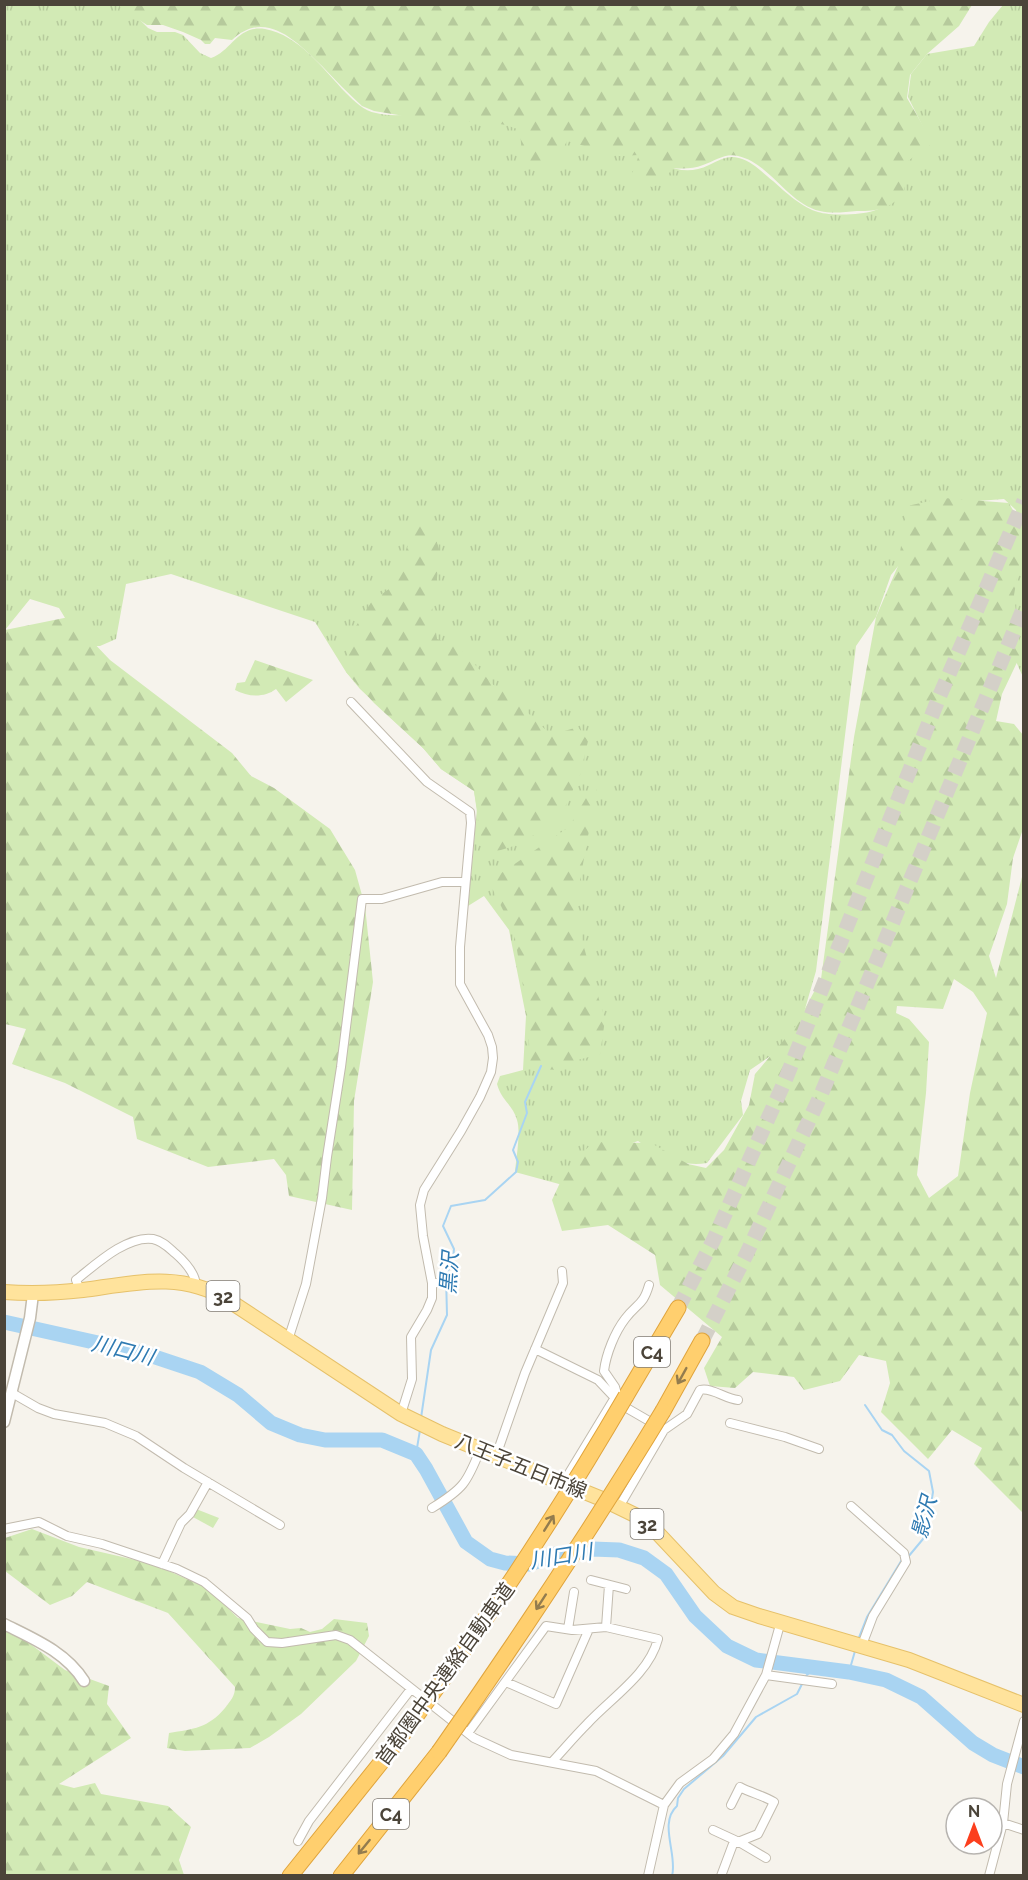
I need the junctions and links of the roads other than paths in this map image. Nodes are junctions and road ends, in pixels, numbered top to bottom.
1 (351, 702) dead end
2 (465, 882) junction
3 (562, 1271) dead end
4 (435, 1282) junction
5 (449, 1283) dead end
6 (196, 1285) junction
7 (649, 1285) dead end
8 (80, 1290) junction
9 (4, 1292) edge
10 (33, 1294) junction
11 (678, 1308) tunnel mouth
12 (288, 1340) junction
13 (702, 1341) tunnel mouth
14 (535, 1349) junction
15 (12, 1393) junction
16 (618, 1398) junction
17 (738, 1400) dead end
18 (405, 1416) junction
19 (4, 1422) edge
20 (730, 1423) dead end
21 (664, 1430) junction
22 (819, 1449) dead end
23 (480, 1450) junction
24 (496, 1456) junction
25 (208, 1482) junction
26 (563, 1483) junction
27 (851, 1506) dead end
28 (620, 1507) junction
29 (432, 1508) dead end
30 (280, 1525) dead end
31 (4, 1529) edge
32 (162, 1564) junction
33 (591, 1580) dead end
34 (609, 1585) junction
35 (626, 1589) dead end
36 (574, 1592) dead end
37 (781, 1621) junction
38 (4, 1624) edge
39 (606, 1627) junction
40 (568, 1629) junction
41 (589, 1629) junction
42 (858, 1644) junction
43 (767, 1673) junction
44 (84, 1681) dead end
45 (506, 1682) junction
46 (832, 1684) dead end
47 (411, 1689) junction
48 (1023, 1705) edge
49 (1023, 1721) edge
50 (468, 1733) junction
51 (552, 1762) junction
52 (664, 1805) junction
53 (731, 1805) dead end
54 (1004, 1815) edge
55 (1004, 1823) edge
56 (712, 1830) dead end
57 (1023, 1830) edge
58 (298, 1841) dead end
59 (739, 1842) junction
60 (997, 1856) edge
61 (766, 1858) dead end
62 (993, 1874) edge
63 (290, 1875) edge
64 (341, 1875) edge
65 (648, 1875) edge
66 (721, 1875) edge

1 - 2 street
2 - 4 street
2 - 12 street
3 - 14 street
4 - 5 street
4 - 18 street
6 - 8 main road, 八王子五日市線 / 32
6 - 8 street
6 - 12 main road, 八王子五日市線 / 32
7 - 16 street
8 - 10 main road, 八王子五日市線 / 32
9 - 10 main road, 八王子五日市線 / 32
10 - 15 street
11 - 16 highway, 首都圏中央連絡自動車道 / C4
12 - 18 main road, 八王子五日市線 / 32
13 -> 64 highway, 首都圏中央連絡自動車道 / C4, bridge
14 - 16 street
14 - 24 street
15 - 19 street
15 - 25 street
16 - 21 street
16 - 26 street
63 -> 16 highway, 首都圏中央連絡自動車道 / C4, bridge
17 - 21 street
18 - 23 main road, 八王子五日市線 / 32
20 - 22 street
21 - 28 street
23 - 24 main road, 八王子五日市線 / 32
23 - 29 street
24 - 26 main road, 八王子五日市線 / 32
25 - 30 street
25 - 32 street
26 - 28 main road, 八王子五日市線 / 32
27 - 42 street
28 - 37 main road, 八王子五日市線 / 32
31 - 32 street
32 - 47 street
33 - 34 street
34 - 35 street
34 - 39 street
36 - 40 street
37 - 42 main road, 八王子五日市線 / 32
37 - 43 street
38 - 44 street
39 - 41 street
39 - 51 street
40 - 41 street
40 - 45 street
41 - 45 street
42 - 48 main road, 八王子五日市線 / 32
43 - 46 street
43 - 52 street
45 - 50 street
47 - 50 street
47 - 58 street
49 - 54 street
50 - 51 street
51 - 52 street
52 - 65 street
53 - 59 street
55 - 57 street
56 - 59 street
59 - 61 street
59 - 66 street
60 - 62 street

